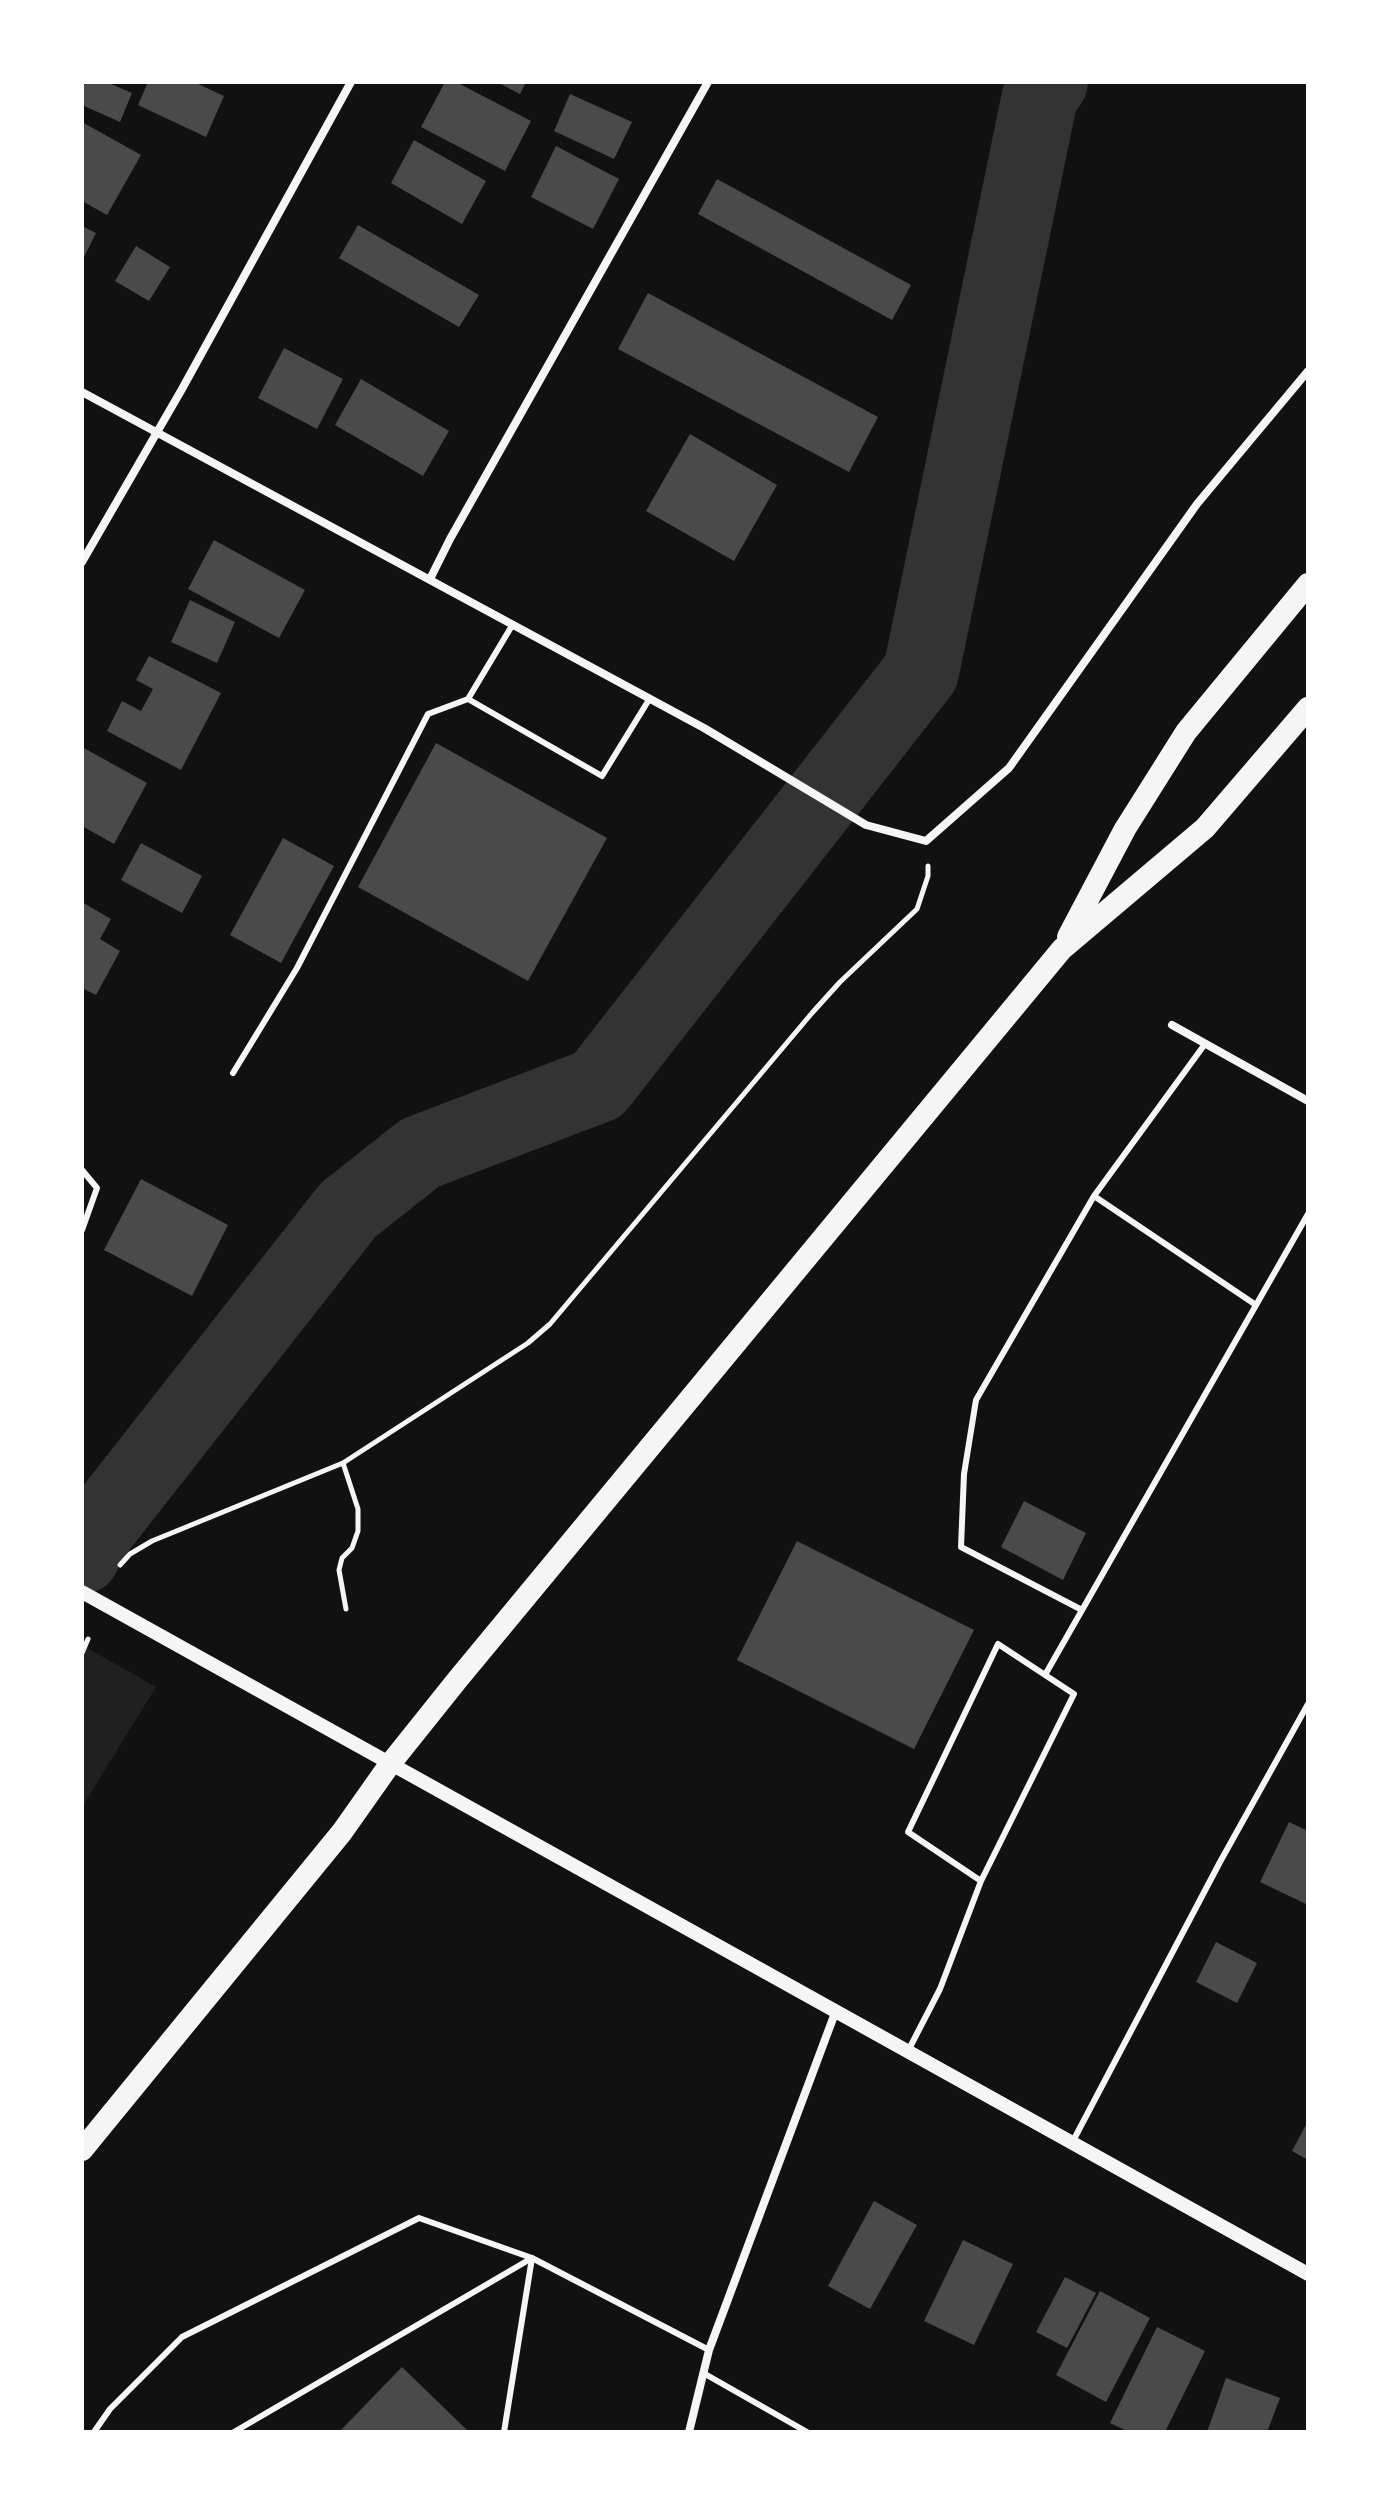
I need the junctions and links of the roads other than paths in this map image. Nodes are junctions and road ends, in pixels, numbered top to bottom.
1 (351, 82) edge
2 (708, 82) edge
3 (1308, 371) edge
4 (82, 392) edge
5 (156, 432) junction
6 (82, 562) edge
7 (430, 579) junction
8 (1308, 584) edge
9 (513, 624) junction
10 (650, 698) junction
11 (468, 699) junction
12 (1308, 708) edge
13 (1062, 949) junction
14 (1172, 1025) dead end
15 (1205, 1044) junction
16 (233, 1073) dead end
17 (1308, 1101) edge
18 (82, 1170) edge
19 (1094, 1196) junction
20 (1308, 1214) edge
21 (82, 1230) edge
22 (1256, 1305) junction
23 (82, 1592) edge
24 (1082, 1610) junction
25 (1045, 1675) junction
26 (1308, 1704) edge
27 (390, 1764) junction
28 (981, 1881) junction
29 (835, 2013) junction
30 (908, 2051) junction
31 (1073, 2141) junction
32 (82, 2150) edge
33 (532, 2258) junction
34 (1308, 2274) edge
35 (709, 2350) junction
36 (705, 2374) junction
37 (94, 2432) edge
38 (234, 2432) edge
39 (504, 2432) edge
40 (689, 2432) edge
41 (807, 2432) edge

1 - 5 street
2 - 7 street
3 - 10 street
4 - 5 street
5 - 6 street
5 - 7 street
7 - 9 street
8 - 13 highway
9 - 10 street
9 - 11 lane
10 - 11 lane
11 - 16 lane
12 - 13 highway
13 - 27 highway
14 - 15 street
15 - 17 street
15 - 19 lane
18 - 21 lane
19 - 22 lane
19 - 24 lane
20 - 22 lane
22 - 24 lane
23 - 27 street
24 - 25 lane
25 - 28 lane
25 - 28 lane
26 - 31 lane
27 - 29 street
27 - 32 highway
28 - 30 lane
29 - 30 street
29 - 35 street
30 - 31 street
31 - 34 street
33 - 35 lane
33 - 37 lane
33 - 38 lane
33 - 39 lane
35 - 36 street
36 - 40 street
36 - 41 lane

